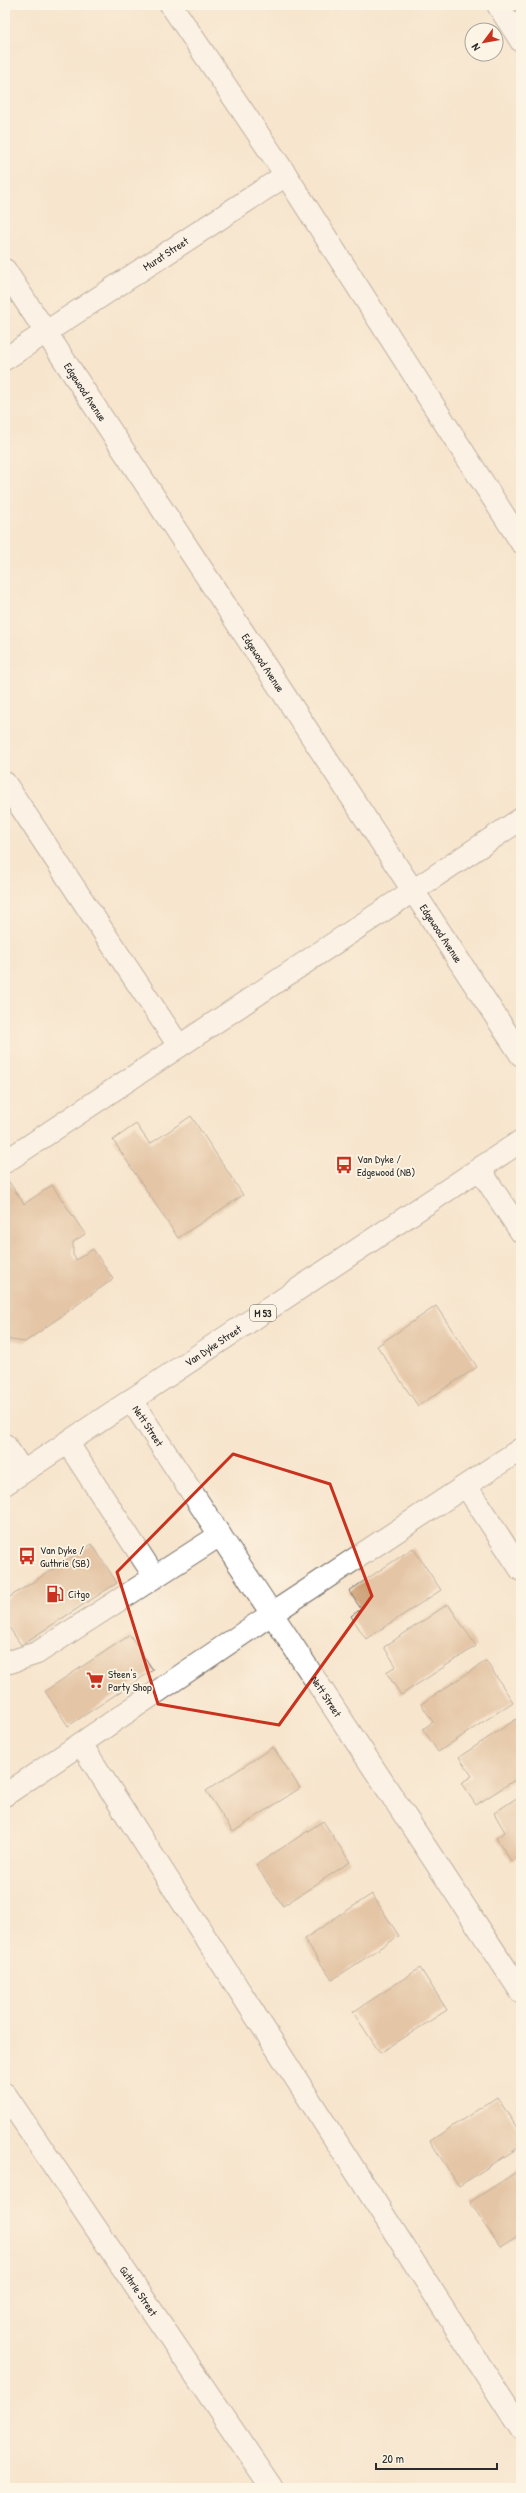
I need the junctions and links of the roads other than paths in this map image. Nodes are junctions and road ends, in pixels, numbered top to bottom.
1 (171, 5) edge
2 (498, 5) edge
3 (521, 40) edge
4 (286, 175) junction
5 (5, 270) edge
6 (46, 332) junction
7 (5, 359) edge
8 (521, 542) edge
9 (5, 784) edge
10 (521, 819) edge
11 (413, 891) junction
12 (179, 1046) junction
13 (521, 1055) edge
14 (521, 1141) edge
15 (5, 1162) edge
16 (480, 1170) junction
17 (521, 1232) edge
18 (131, 1400) junction
19 (67, 1442) junction
20 (5, 1445) edge
21 (521, 1449) edge
22 (23, 1472) junction
23 (5, 1484) edge
24 (466, 1486) junction
25 (220, 1534) junction
26 (521, 1570) edge
27 (155, 1576) junction
28 (273, 1613) junction
29 (5, 1660) edge
30 (81, 1744) junction
31 (5, 1795) edge
32 (521, 1992) edge
33 (5, 2094) edge
34 (521, 2429) edge
35 (272, 2488) edge

1 - 4 street
2 - 3 street
4 - 6 street, Murat Street
4 - 8 street
5 - 6 street, Edgewood Avenue
6 - 7 street, Murat Street
6 - 11 street, Edgewood Avenue
9 - 12 street
10 - 11 street
11 - 12 street
11 - 13 street, Edgewood Avenue
12 - 15 street
14 - 16 street, Van Dyke Street / M 53
16 - 17 street
16 - 18 street, Van Dyke Street / M 53
18 - 19 street, Van Dyke Street / M 53
18 - 25 street, Nett Street
19 - 22 street, Van Dyke Street / M 53
19 - 27 street
20 - 22 street
21 - 24 street
22 - 23 street, Van Dyke Street / M 53
24 - 26 street
24 - 28 street
25 - 27 street
25 - 28 street, Nett Street
27 - 29 street
28 - 30 street
28 - 32 street, Nett Street
30 - 31 street
30 - 34 street
33 - 35 street, Guthrie Street

